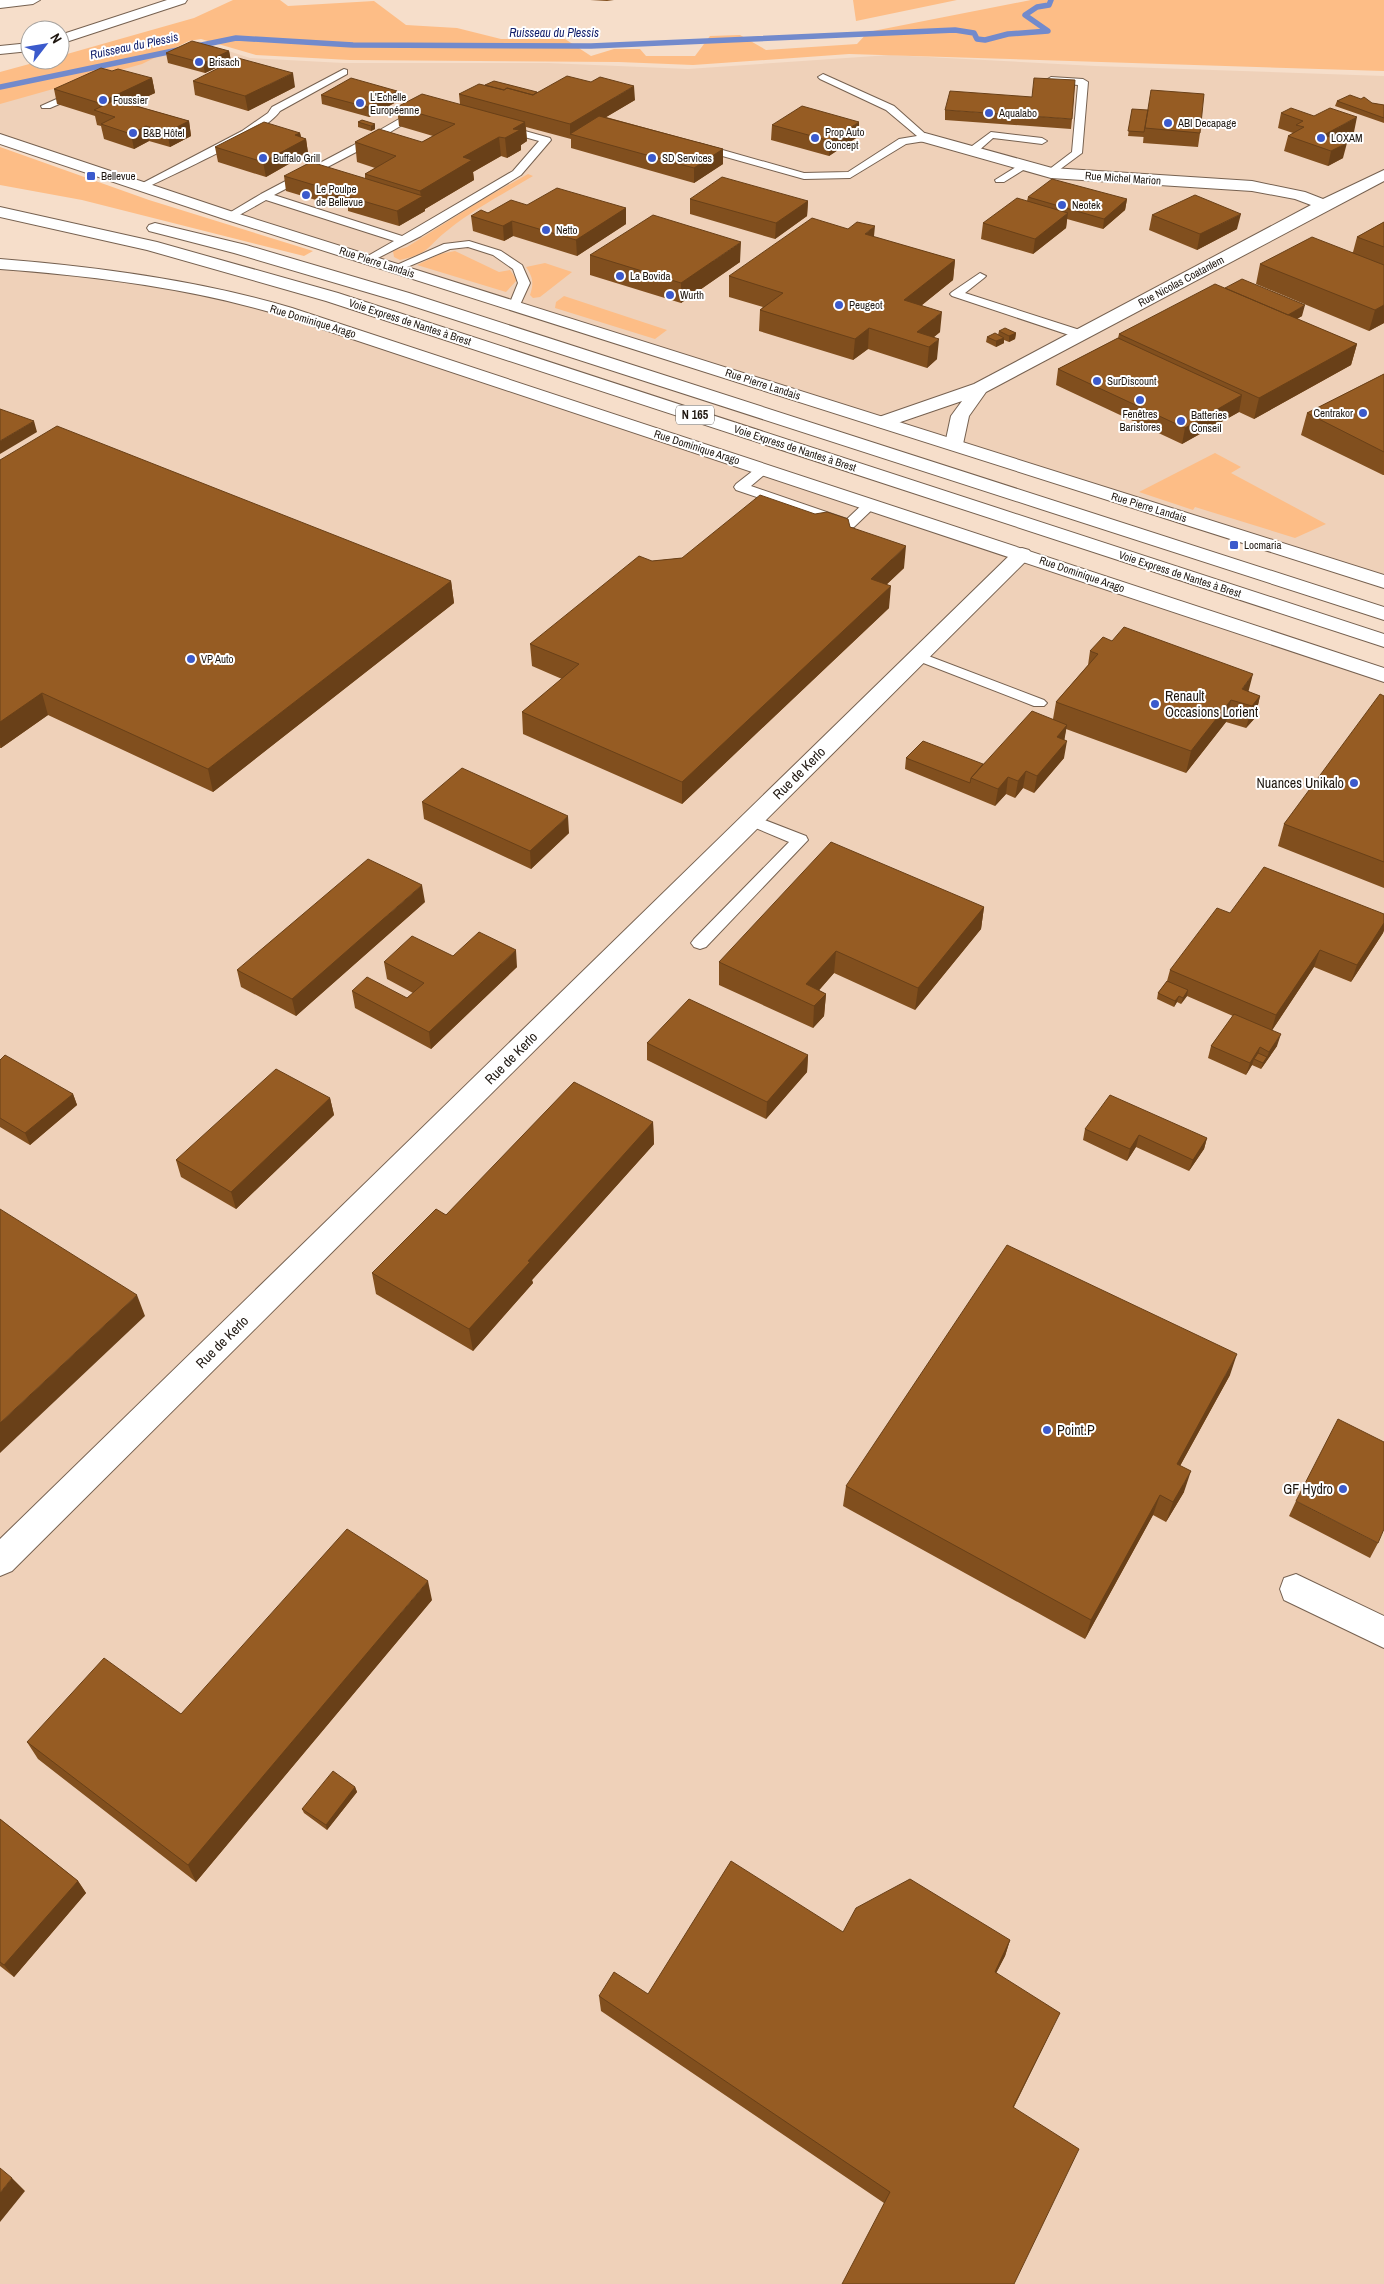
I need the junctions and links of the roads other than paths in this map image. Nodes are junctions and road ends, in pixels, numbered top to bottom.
1 (33, 0) edge
2 (180, 0) edge
3 (0, 4) edge
4 (70, 37) edge
5 (20, 48) edge
6 (0, 50) edge
7 (344, 72) dead end
8 (823, 77) dead end
9 (1043, 80) edge
10 (89, 87) edge
11 (46, 106) dead end
12 (426, 106) edge
13 (491, 124) edge
14 (924, 138) junction
15 (0, 139) edge
16 (1042, 141) dead end
17 (688, 143) edge
18 (972, 151) junction
19 (1024, 165) junction
20 (1051, 173) junction
21 (1384, 175) edge
22 (1000, 180) dead end
23 (142, 186) junction
24 (265, 196) junction
25 (1324, 205) junction
26 (0, 212) edge
27 (230, 216) junction
28 (142, 224) dead end
29 (403, 240) junction
30 (370, 259) junction
31 (0, 264) edge
32 (396, 268) junction
33 (980, 276) dead end
34 (515, 305) junction
35 (1082, 335) junction
36 (980, 388) junction
37 (883, 422) junction
38 (954, 444) junction
39 (764, 469) junction
40 (871, 504) junction
41 (1022, 554) junction
42 (1384, 582) edge
43 (1384, 614) edge
44 (1384, 642) edge
45 (918, 656) junction
46 (1384, 676) edge
47 (1039, 703) dead end
48 (752, 820) junction
49 (700, 944) dead end
50 (0, 1561) edge
51 (1296, 1588) dead end
52 (1384, 1633) edge

1 - 3 main road
2 - 4 main road
5 - 6 main road
7 - 23 lane
8 - 14 lane
9 - 20 lane
10 - 11 lane
12 - 24 lane
13 - 29 lane
14 - 17 lane
14 - 18 main road, Rue Michel Marion
15 - 23 main road, Rue Pierre Landais
16 - 18 lane
18 - 19 main road, Rue Michel Marion
19 - 20 main road, Rue Michel Marion
19 - 22 lane
20 - 25 main road, Rue Michel Marion
21 - 25 main road, Rue Nicolas Coatanlem
23 - 27 main road, Rue Pierre Landais
24 - 27 lane
24 - 29 lane
25 - 35 main road, Rue Nicolas Coatanlem
26 - 44 main road, Voie Express de Nantes à Brest / N 165
27 - 30 main road, Rue Pierre Landais
28 - 43 main road, Voie Express de Nantes à Brest / N 165
29 - 30 lane
30 - 32 main road, Rue Pierre Landais
31 - 39 main road, Rue Dominique Arago
32 - 34 main road, Rue Pierre Landais
32 - 34 lane
33 - 35 lane
34 - 37 main road, Rue Pierre Landais
35 - 36 main road, Rue Nicolas Coatanlem
36 - 37 main road, Rue Nicolas Coatanlem
36 - 38 main road, Rue Nicolas Coatanlem
37 - 38 main road, Rue Pierre Landais
38 - 42 main road, Rue Pierre Landais
39 - 40 main road, Rue Dominique Arago
39 - 40 lane
40 - 41 main road, Rue Dominique Arago
41 - 45 main road, Rue de Kerlo
41 - 46 main road, Rue Dominique Arago
45 - 47 lane
45 - 48 main road, Rue de Kerlo
48 - 49 lane
48 - 50 main road, Rue de Kerlo
51 - 52 main road

